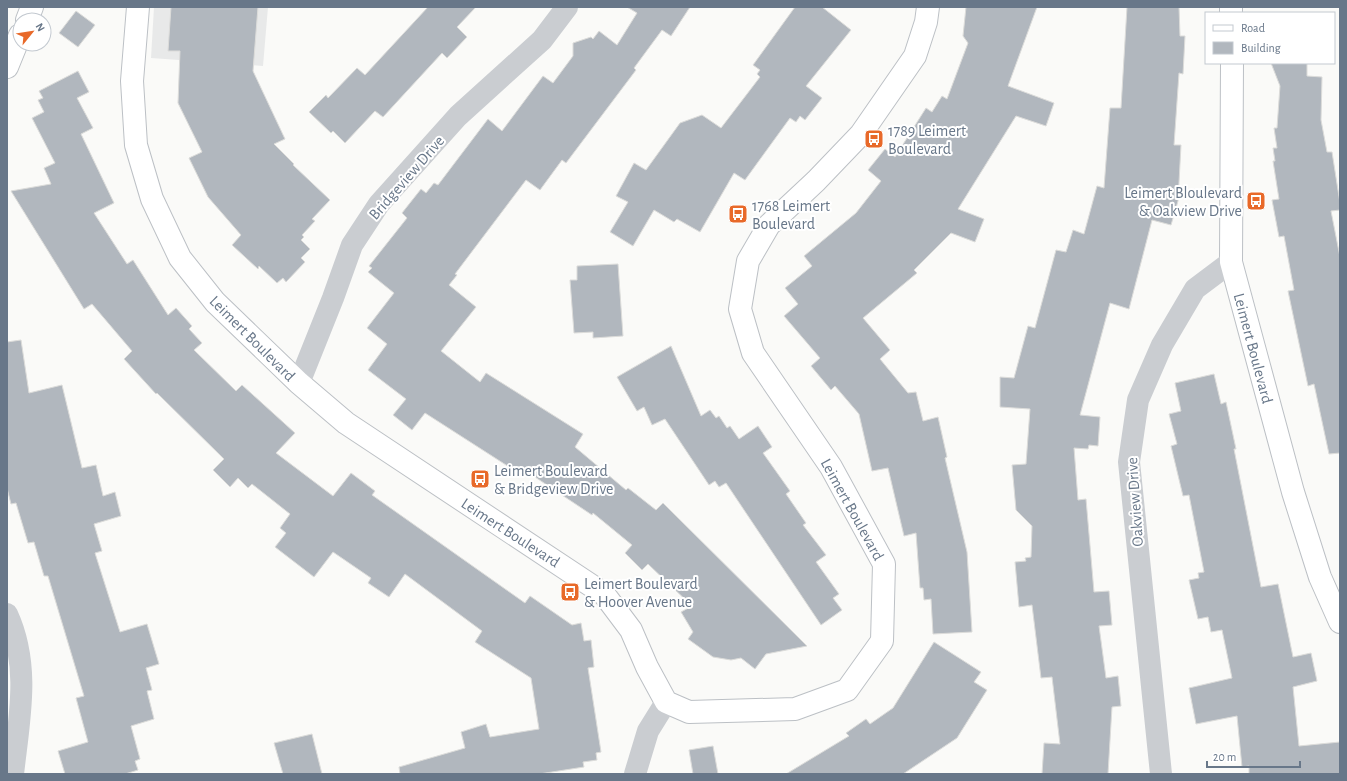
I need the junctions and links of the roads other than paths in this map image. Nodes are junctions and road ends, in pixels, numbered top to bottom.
1 (138, 7) edge
2 (567, 7) edge
3 (928, 7) edge
4 (13, 52) edge
5 (1232, 64) edge
6 (7, 66) edge
7 (1230, 262) junction
8 (299, 383) junction
9 (7, 614) edge
10 (1340, 622) edge
11 (666, 702) junction
12 (12, 774) edge
13 (635, 774) edge
14 (1161, 774) edge

1 - 8 street, Leimert Boulevard
2 - 8 street, Bridgeview Drive
3 - 11 street, Leimert Boulevard
4 - 6 street
5 - 7 street, Leimert Boulevard
7 - 10 street, Leimert Boulevard
7 - 14 street, Oakview Drive
8 - 11 street, Leimert Boulevard
9 - 12 street
11 - 13 street

